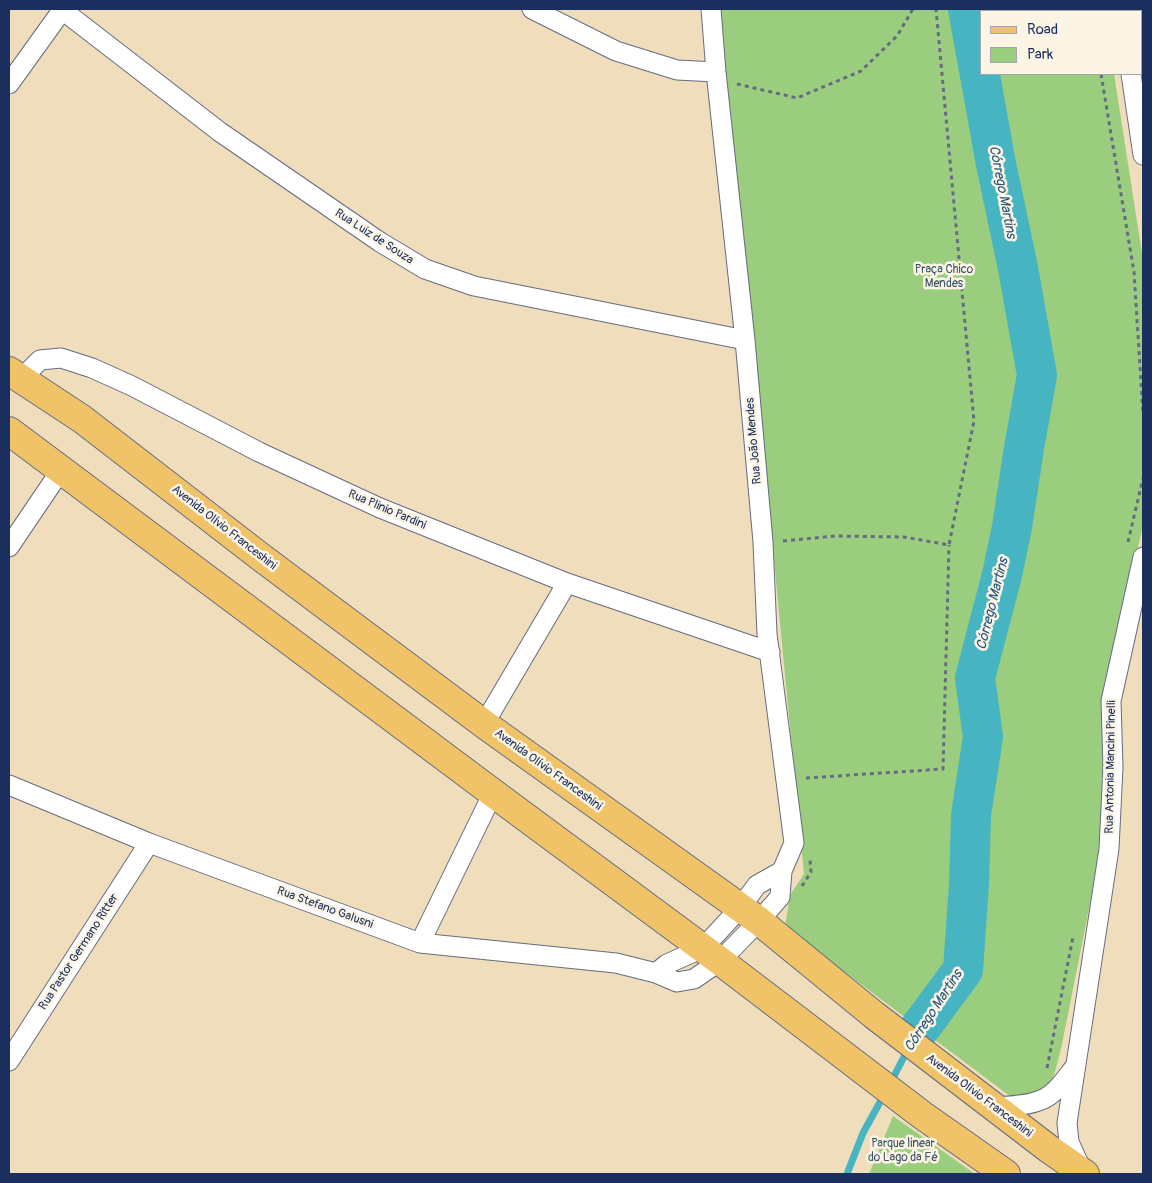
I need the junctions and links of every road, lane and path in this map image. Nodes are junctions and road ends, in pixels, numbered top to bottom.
1 (62, 9) edge
2 (532, 9) edge
3 (711, 9) edge
4 (913, 9) edge
5 (936, 9) edge
6 (716, 72) junction
7 (1101, 75) edge
8 (1131, 75) edge
9 (9, 84) edge
10 (1143, 155) edge
11 (744, 340) junction
12 (15, 375) edge
13 (1143, 414) edge
14 (9, 431) edge
15 (61, 470) junction
16 (763, 542) junction
17 (949, 544) junction
18 (9, 547) edge
19 (1143, 557) edge
20 (567, 583) junction
21 (770, 652) junction
22 (484, 724) junction
23 (806, 778) dead end
24 (9, 785) edge
25 (493, 793) junction
26 (149, 843) junction
27 (749, 915) junction
28 (420, 943) junction
29 (712, 954) junction
30 (9, 1061) edge
31 (1074, 1068) junction
32 (994, 1108) junction
33 (1084, 1173) edge
34 (1006, 1174) edge

1 - 9 street
1 - 11 street, Rua Luiz de Souza
2 - 6 street
3 - 6 street, Rua João Mendes
4 - 6 path
5 - 17 path
6 - 11 street, Rua João Mendes
7 - 13 path
8 - 10 street
11 - 16 street, Rua João Mendes
12 - 20 street, Rua Plinio Pardini
12 - 22 main road, Avenida Olívio Franceshini
14 - 15 main road
15 - 18 street
15 - 25 main road
16 - 17 path
16 - 21 street, Rua João Mendes
17 - 23 path
19 - 31 street, Rua Antonia Mancini Pinelli
20 - 21 street, Rua Plinio Pardini
20 - 22 street
21 - 27 street, Rua João Mendes
22 - 27 main road, Avenida Olívio Franceshini
24 - 26 street, Rua Stefano Galusni
25 - 28 street
25 - 29 main road
26 - 28 street, Rua Stefano Galusni
26 - 30 street, Rua Pastor Germano Ritter
27 - 29 street, Rua João Mendes
27 - 32 main road, Avenida Olívio Franceshini
28 - 29 street, Rua Stefano Galusni
29 - 34 main road
31 - 32 street, Rua Antonia Mancini Pinelli
31 - 33 street, Rua Antonia Mancini Pinelli
32 - 33 main road, Avenida Olívio Franceshini

